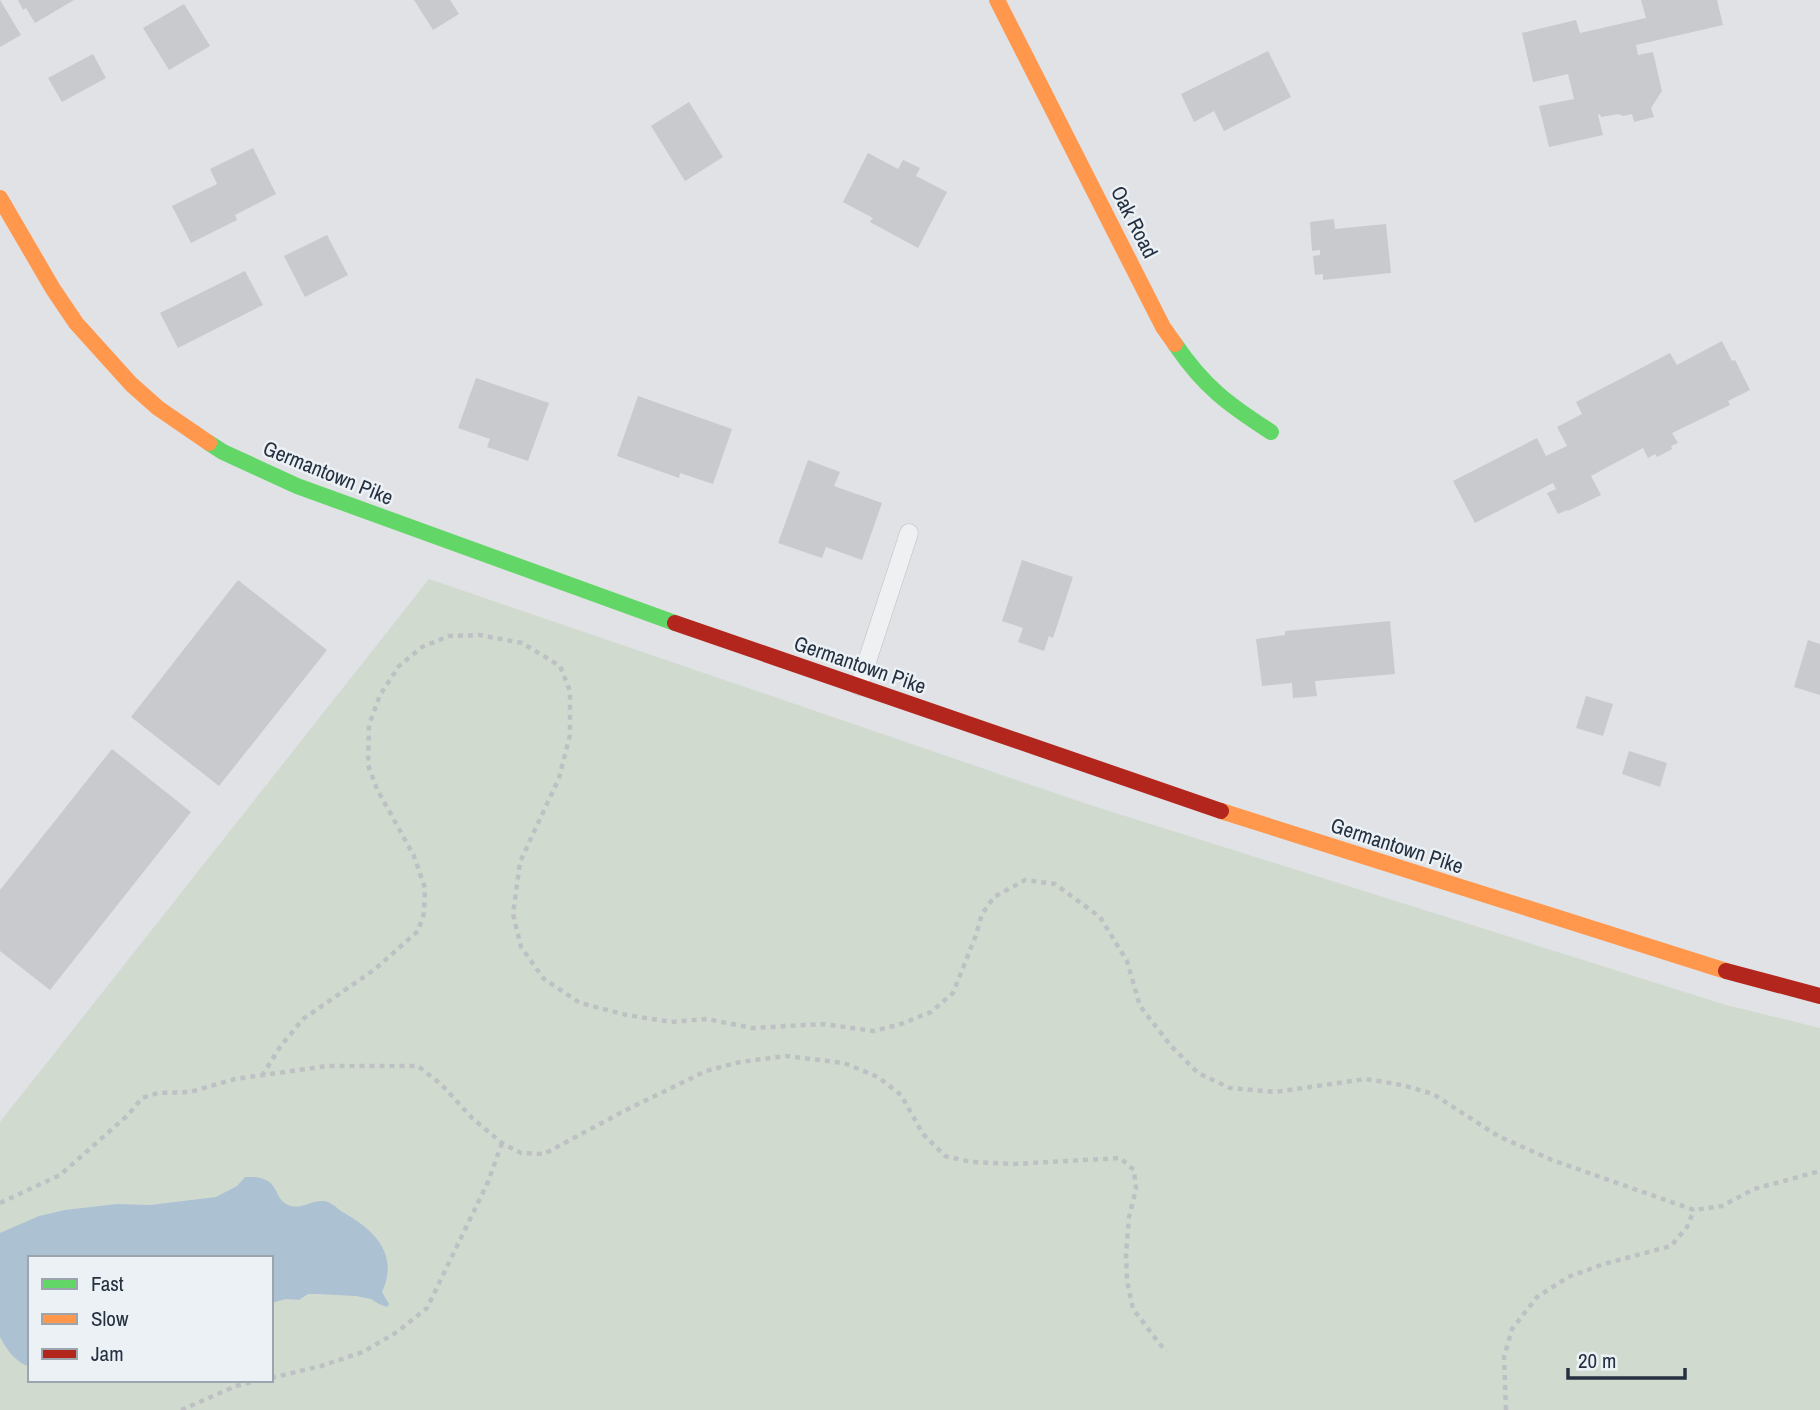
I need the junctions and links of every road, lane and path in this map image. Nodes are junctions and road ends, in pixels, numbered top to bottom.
1 (997, 0) edge
2 (0, 198) edge
3 (1271, 432) dead end
4 (909, 533) dead end
5 (859, 686) junction
6 (1820, 996) edge
7 (262, 1076) junction
8 (502, 1143) junction
9 (1820, 1171) edge
10 (0, 1203) edge
11 (1694, 1210) junction
12 (1166, 1352) dead end
13 (273, 1378) edge
14 (252, 1382) edge
15 (181, 1410) edge
16 (1506, 1410) edge

1 - 3 main road, Oak Road
2 - 5 main road, Germantown Pike
4 - 5 lane
5 - 6 main road, Germantown Pike
7 - 8 path
7 - 10 path
7 - 11 path
8 - 12 path
8 - 13 path
9 - 11 path
11 - 16 path
14 - 15 path

